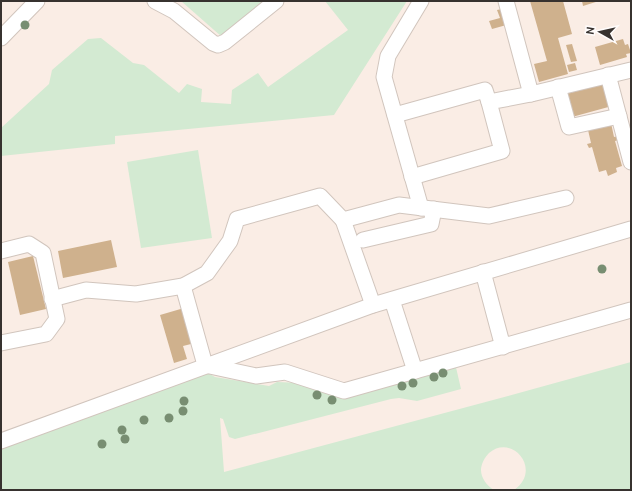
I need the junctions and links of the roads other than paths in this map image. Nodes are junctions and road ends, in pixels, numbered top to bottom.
1 (37, 1) edge
2 (155, 1) edge
3 (276, 1) edge
4 (421, 1) edge
5 (506, 1) edge
6 (1, 38) edge
7 (631, 70) edge
8 (608, 75) junction
9 (558, 87) junction
10 (531, 94) junction
11 (489, 102) junction
12 (395, 115) junction
13 (625, 125) edge
14 (631, 162) edge
15 (412, 177) junction
16 (566, 198) dead end
17 (428, 208) junction
18 (343, 220) junction
19 (631, 229) edge
20 (363, 240) dead end
21 (1, 251) edge
22 (483, 272) junction
23 (183, 286) junction
24 (52, 299) junction
25 (392, 300) junction
26 (374, 305) junction
27 (631, 310) edge
28 (1, 343) edge
29 (503, 346) junction
30 (205, 365) junction
31 (415, 371) junction
32 (1, 441) edge

1 - 6 street
2 - 3 street
4 - 12 street
5 - 10 street
7 - 8 street
8 - 9 street
8 - 13 street
9 - 10 street
9 - 13 street
10 - 11 street
11 - 12 street
11 - 15 street
12 - 15 street
13 - 14 street
15 - 17 street
16 - 17 street
17 - 18 street
17 - 20 street
18 - 23 street
18 - 26 street
19 - 22 street
21 - 24 street
22 - 25 street
22 - 29 street
23 - 24 street
23 - 30 street
24 - 28 street
25 - 26 street
25 - 31 street
26 - 30 street
27 - 29 street
29 - 31 street
30 - 31 street
30 - 32 street

